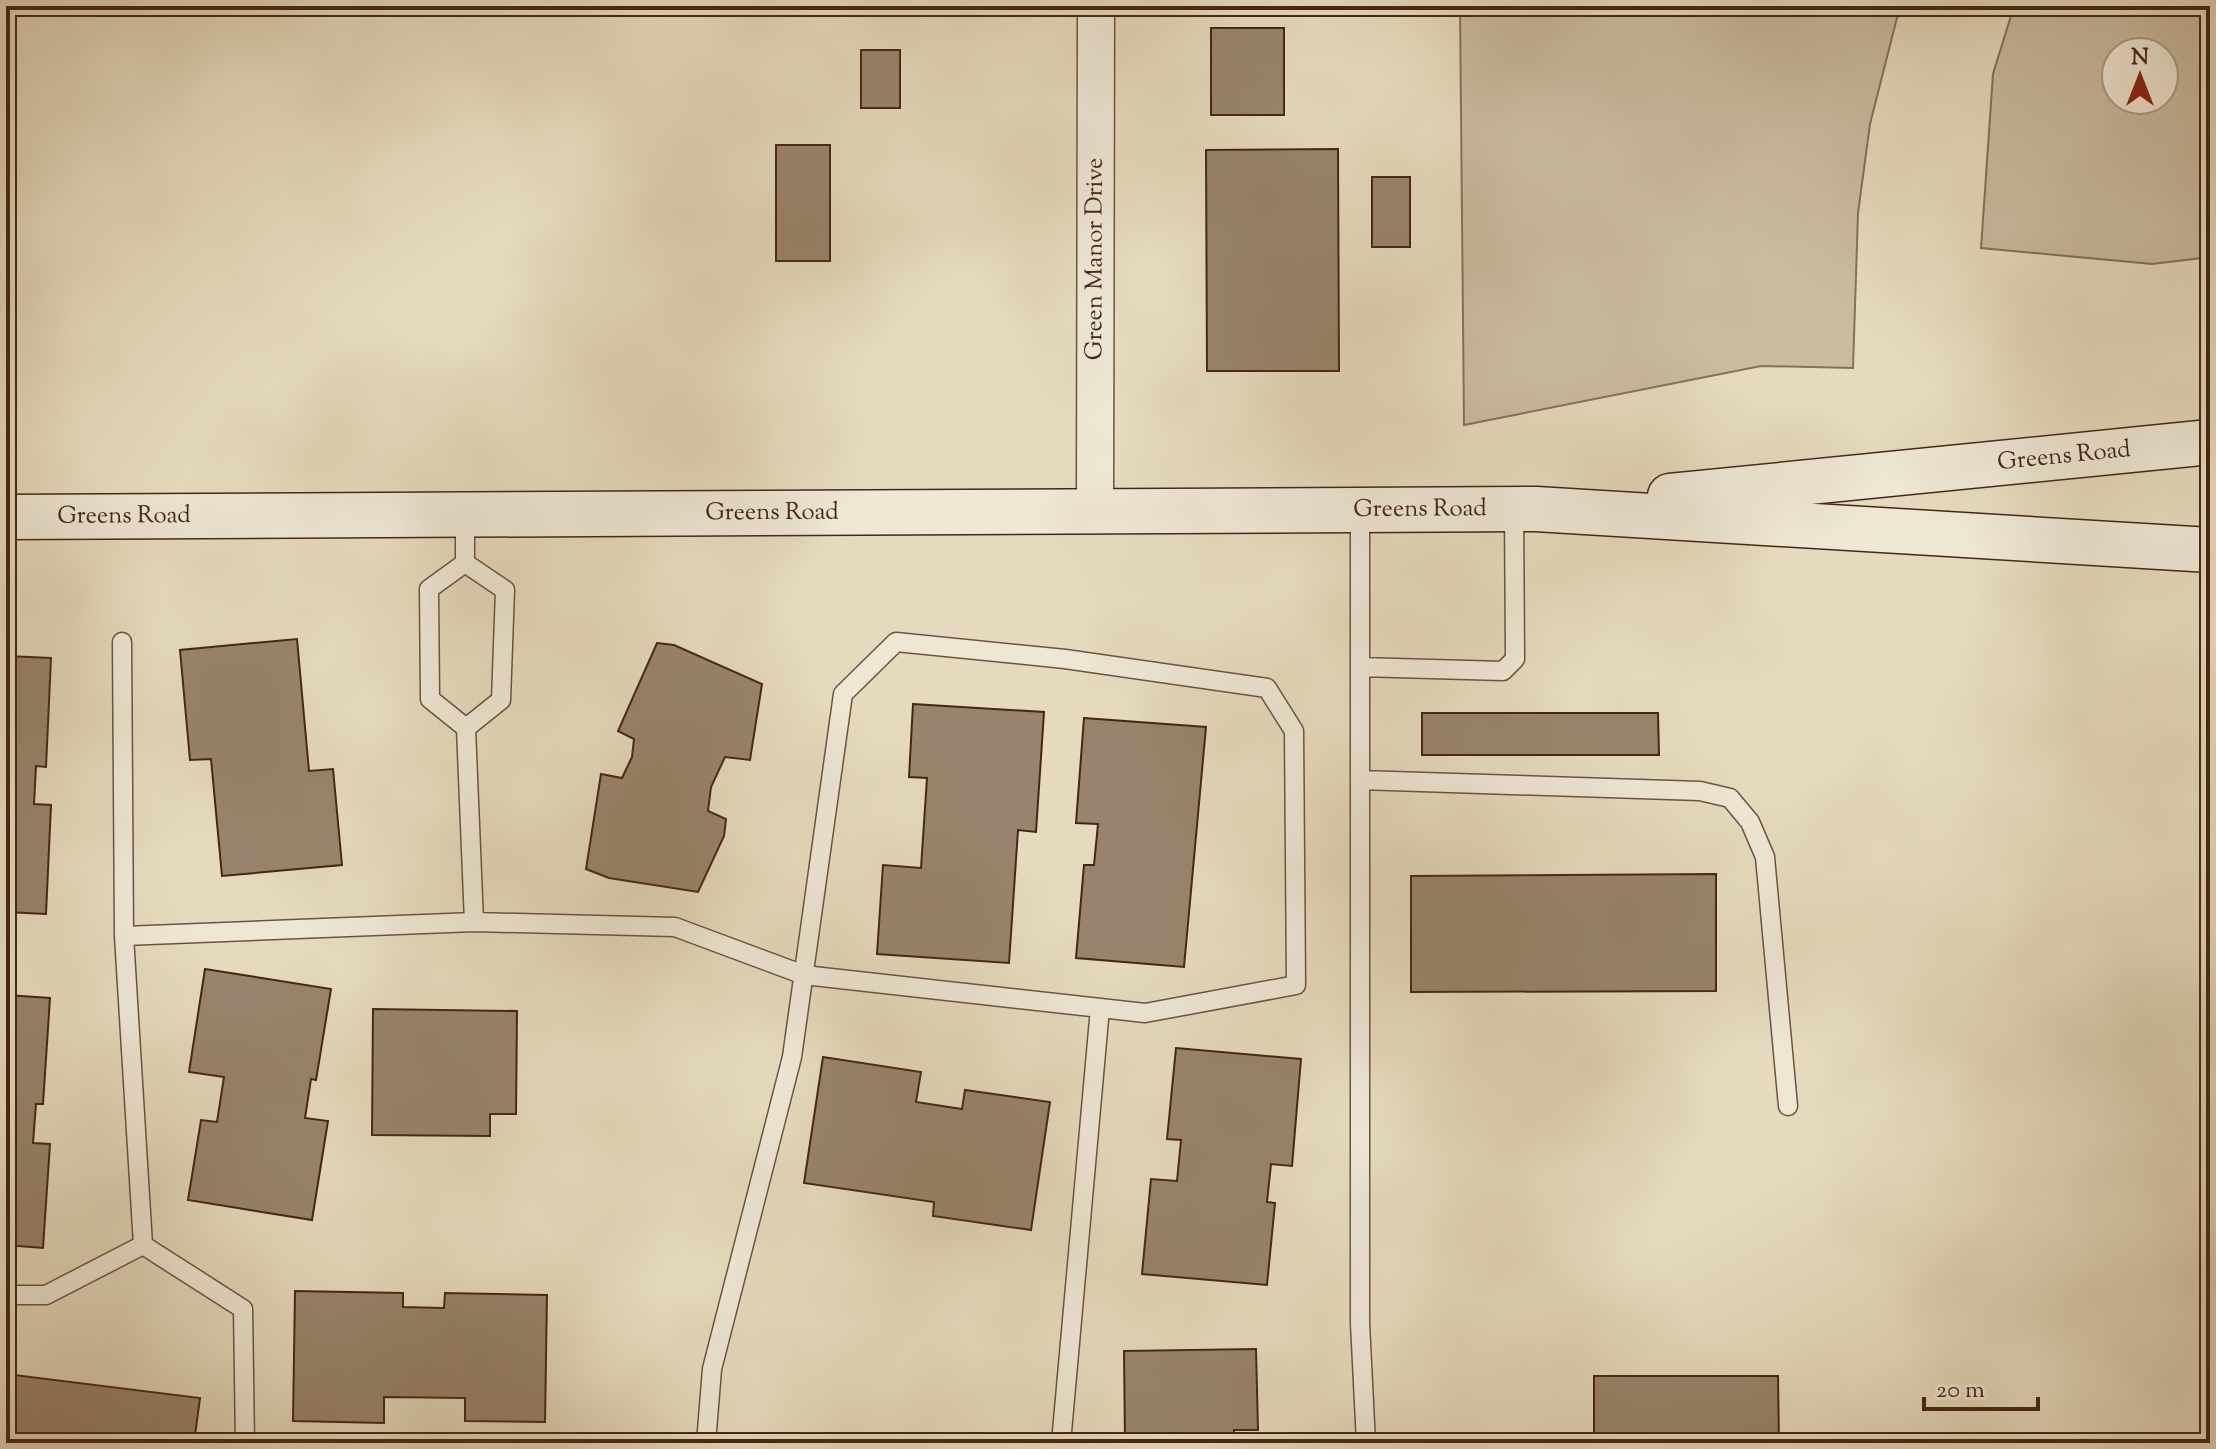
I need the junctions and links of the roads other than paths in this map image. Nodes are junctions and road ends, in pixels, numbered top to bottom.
1 (1096, 6) edge
2 (2210, 442) edge
3 (1525, 509) junction
4 (1360, 510) junction
5 (1095, 511) junction
6 (465, 515) junction
7 (6, 517) edge
8 (2210, 550) edge
9 (465, 563) junction
10 (122, 642) dead end
11 (1360, 667) junction
12 (466, 728) junction
13 (1360, 780) junction
14 (474, 922) junction
15 (124, 936) junction
16 (804, 975) junction
17 (1100, 1008) junction
18 (1788, 1106) dead end
19 (143, 1245) junction
20 (6, 1295) edge
21 (245, 1443) edge
22 (706, 1443) edge
23 (1061, 1443) edge
24 (1366, 1443) edge

1 - 5 street, Green Manor Drive
2 - 3 main road, Greens Road
3 - 4 main road, Greens Road
3 - 8 main road, Greens Road
3 - 11 lane
4 - 5 main road, Greens Road
4 - 11 lane
5 - 6 main road, Greens Road
6 - 7 main road, Greens Road
6 - 9 lane
9 - 12 lane
9 - 12 lane
10 - 15 lane
11 - 13 lane
12 - 14 lane
13 - 18 lane
13 - 24 lane
14 - 15 lane
14 - 16 lane
15 - 19 lane
16 - 17 lane
16 - 17 lane
16 - 22 lane
17 - 23 lane
19 - 20 lane
19 - 21 lane

